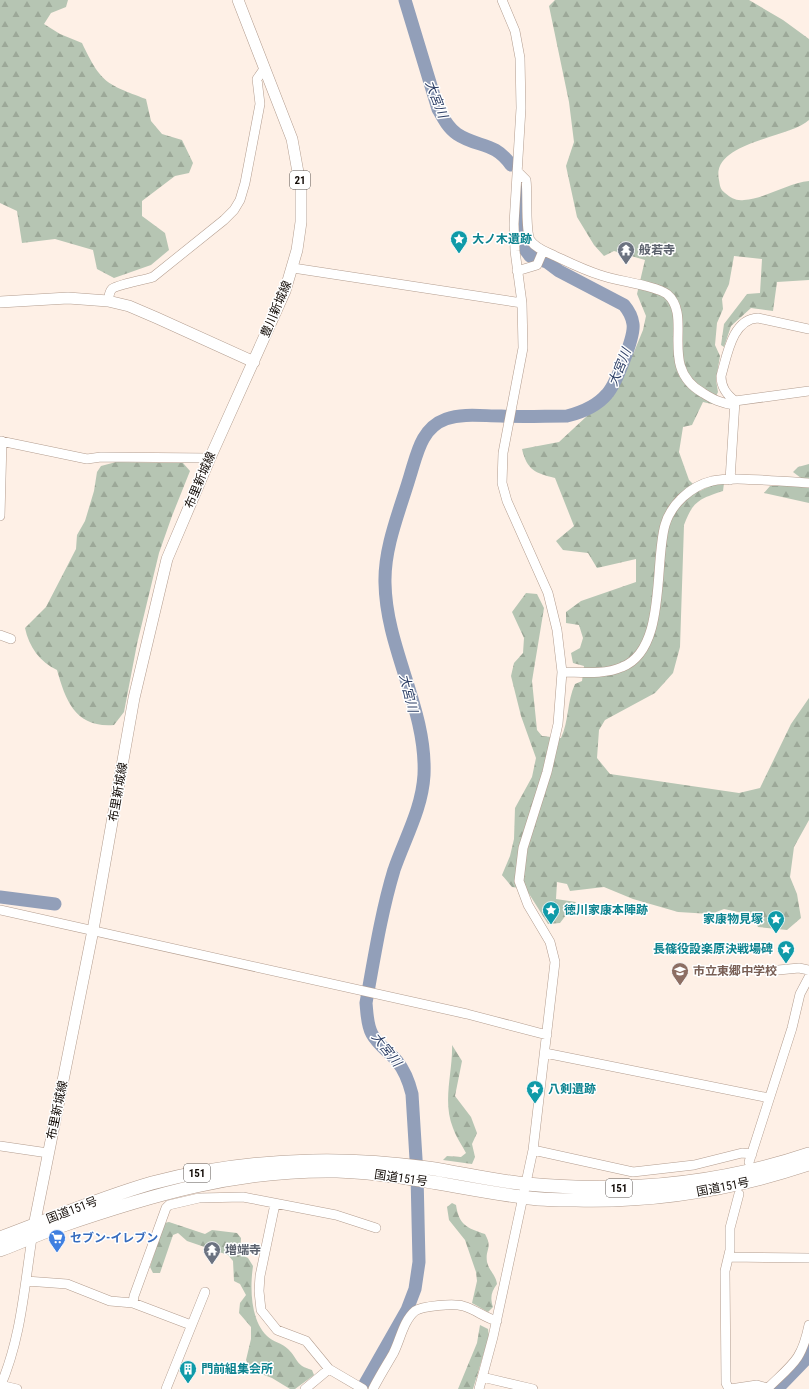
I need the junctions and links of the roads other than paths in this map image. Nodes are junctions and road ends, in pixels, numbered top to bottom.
1 (238, 0) edge
2 (502, 0) edge
3 (264, 69) junction
4 (517, 172) junction
5 (543, 252) junction
6 (293, 268) junction
7 (517, 271) junction
8 (108, 301) junction
9 (0, 302) edge
10 (522, 303) junction
11 (809, 329) edge
12 (254, 362) junction
13 (809, 391) edge
14 (734, 403) junction
15 (1, 441) edge
16 (210, 458) junction
17 (730, 480) junction
18 (809, 483) edge
19 (0, 516) edge
20 (0, 635) edge
21 (12, 639) dead end
22 (562, 672) junction
23 (0, 910) edge
24 (93, 930) junction
25 (809, 970) edge
26 (768, 971) dead end
27 (809, 977) edge
28 (547, 1035) junction
29 (545, 1053) junction
30 (769, 1098) junction
31 (0, 1146) edge
32 (533, 1150) junction
33 (48, 1153) junction
34 (809, 1154) edge
35 (809, 1164) edge
36 (404, 1171) junction
37 (525, 1184) junction
38 (739, 1194) dead end
39 (522, 1197) junction
40 (275, 1204) junction
41 (376, 1228) dead end
42 (33, 1231) junction
43 (0, 1238) edge
44 (0, 1250) edge
45 (729, 1257) junction
46 (809, 1258) edge
47 (26, 1281) junction
48 (205, 1292) dead end
49 (133, 1303) junction
50 (497, 1321) junction
51 (191, 1325) junction
52 (809, 1325) edge
53 (329, 1369) junction
54 (482, 1377) junction
55 (0, 1385) edge
56 (361, 1388) edge
57 (17, 1389) edge
58 (166, 1389) edge
59 (305, 1389) edge
60 (373, 1389) edge
61 (479, 1389) edge
62 (533, 1389) edge
63 (730, 1389) edge

1 - 3 main road, 豊川新城線 / 21
2 - 4 street
3 - 6 main road, 豊川新城線 / 21
3 - 8 street
4 - 5 street
4 - 7 street
5 - 7 street
5 - 14 street
6 - 10 street
6 - 12 main road, 豊川新城線 / 21
7 - 10 street
8 - 9 main road
8 - 12 main road
10 - 22 street
11 - 14 street
12 - 16 main road, 布里新城線
13 - 14 street
14 - 17 street
15 - 16 street
15 - 19 street
16 - 24 main road, 布里新城線
17 - 18 street
17 - 22 street
20 - 21 street
22 - 28 street
23 - 24 street
24 - 28 street
24 - 33 main road, 布里新城線
25 - 26 street
27 - 30 street
28 - 29 street
29 - 30 street
29 - 32 street
30 - 32 street
31 - 33 street
32 - 37 street
33 - 42 main road, 布里新城線
34 - 37 highway, 国道151号 / 151
35 - 39 highway, 国道151号 / 151
36 - 37 highway, 国道151号 / 151
36 - 39 highway, 国道151号 / 151
36 - 42 highway, 国道151号 / 151
37 - 39 street
38 - 45 street
39 - 50 street
40 - 41 street
40 - 49 street
40 - 53 street
42 - 43 highway, 国道151号 / 151
42 - 44 highway, 国道151号 / 151
42 - 47 street
45 - 46 street
45 - 63 street
47 - 49 street
47 - 55 street
48 - 51 street
49 - 51 street
50 - 54 street
50 - 60 street
51 - 58 street
52 - 63 street
53 - 56 street
53 - 59 street
54 - 61 street
54 - 62 street
55 - 57 street

